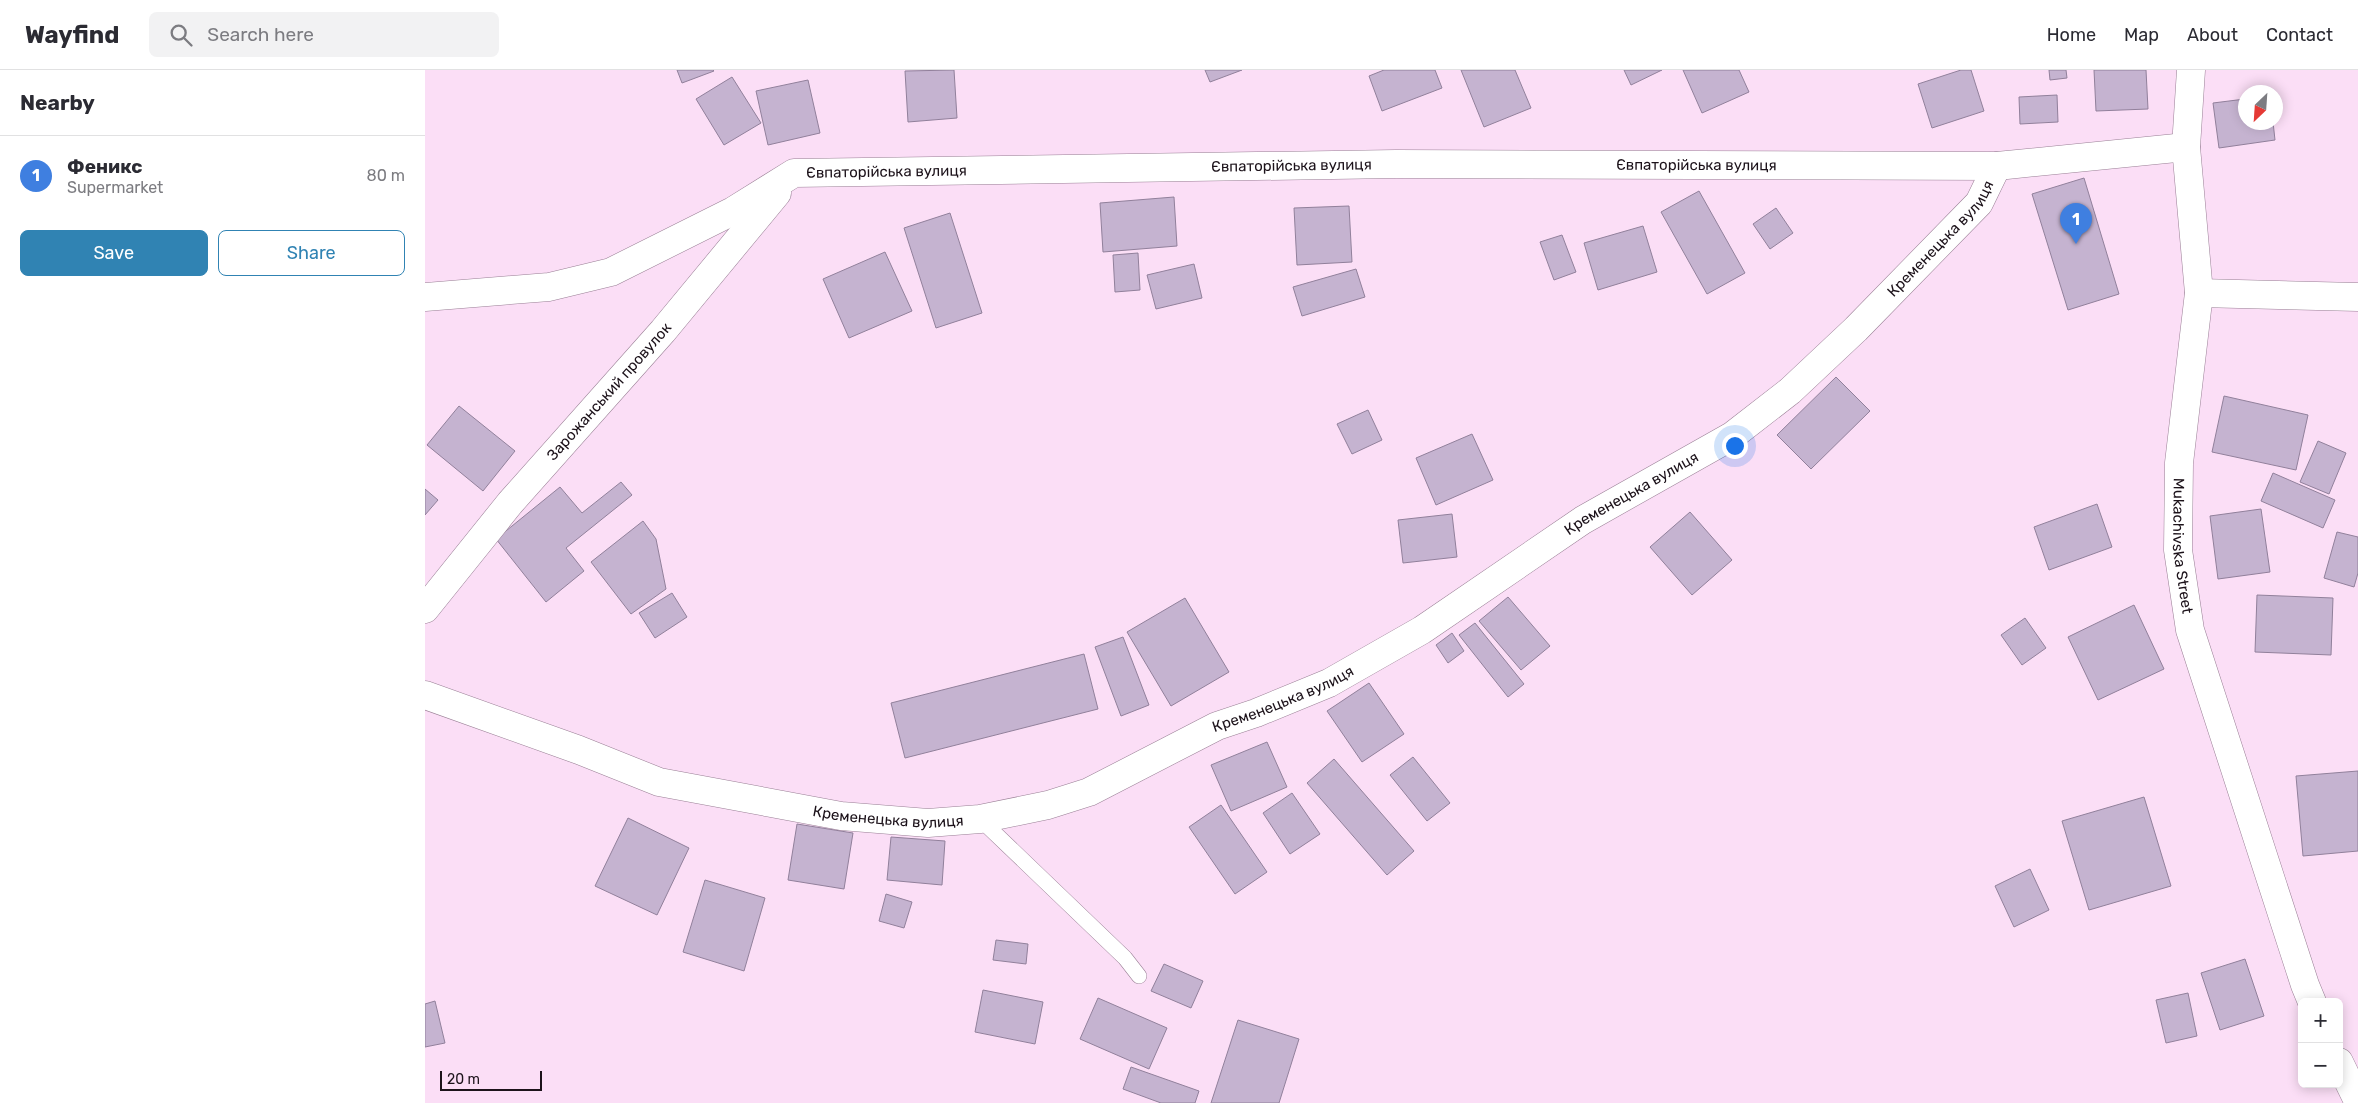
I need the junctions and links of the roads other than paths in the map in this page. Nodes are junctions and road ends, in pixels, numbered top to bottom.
1 (2191, 70) edge
2 (2186, 147) junction
3 (1997, 166) junction
4 (794, 173) junction
5 (2199, 293) junction
6 (425, 297) edge
7 (2358, 297) edge
8 (425, 609) edge
9 (425, 695) edge
10 (980, 819) junction
11 (1139, 976) dead end
12 (2310, 998) edge
13 (2343, 1070) edge
14 (2358, 1102) edge

1 - 2 street, Mukachivska Street
2 - 3 street, Євпаторійська вулиця
2 - 5 street, Mukachivska Street
3 - 4 street, Євпаторійська вулиця
3 - 10 street, Кременецька вулиця
4 - 6 street, Євпаторійська вулиця
4 - 8 street, Зарожанський провулок
5 - 7 street
5 - 12 street, Mukachivska Street
9 - 10 street, Кременецька вулиця
10 - 11 lane
13 - 14 street

